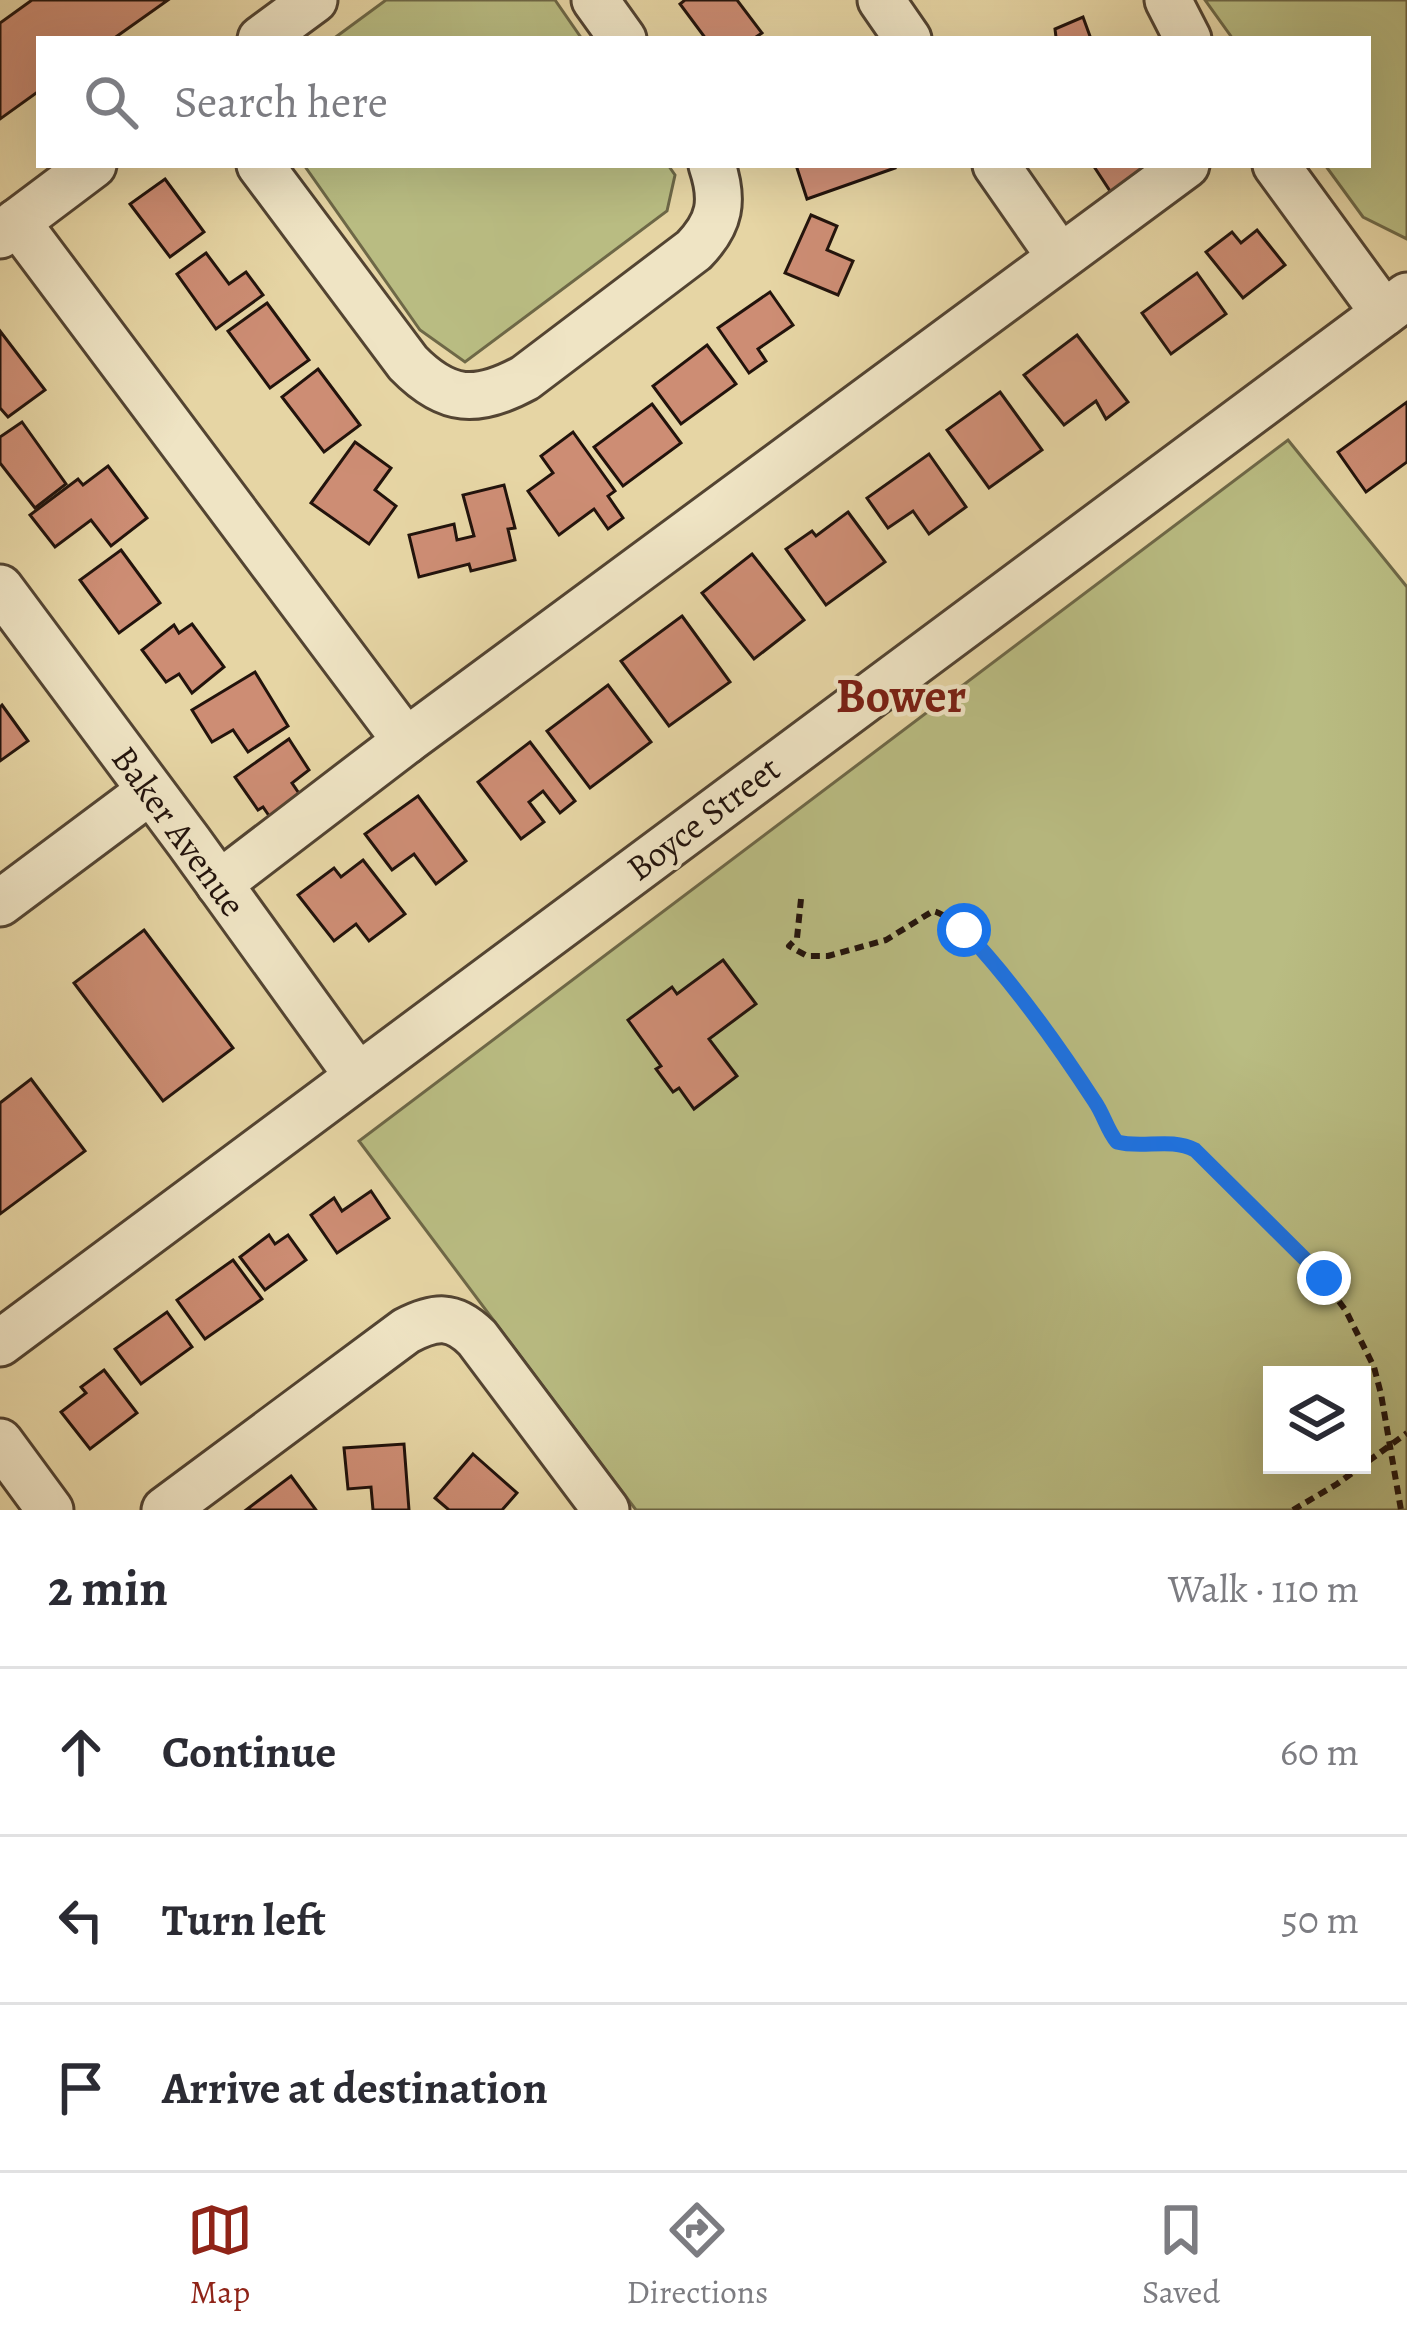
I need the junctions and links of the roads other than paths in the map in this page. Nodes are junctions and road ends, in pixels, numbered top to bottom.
1 (314, 0) edge
2 (595, 0) edge
3 (881, 0) edge
4 (1168, 0) edge
5 (265, 36) edge
6 (621, 36) edge
7 (906, 36) edge
8 (1186, 36) edge
9 (89, 168) edge
10 (262, 168) edge
11 (713, 168) edge
12 (998, 168) edge
13 (1182, 168) edge
14 (1279, 168) edge
15 (8, 229) edge
16 (1060, 257) junction
17 (1396, 304) edge
18 (5, 606) edge
19 (406, 741) junction
20 (150, 791) junction
21 (219, 884) junction
22 (0, 904) edge
23 (357, 1076) junction
24 (0, 1343) edge
25 (0, 1442) edge
26 (50, 1510) edge
27 (165, 1510) edge
28 (606, 1510) edge

1 - 5 street
2 - 6 street
3 - 7 street
4 - 8 street
9 - 15 street
10 - 11 street
12 - 16 street
13 - 16 street
14 - 17 street
15 - 19 street
16 - 19 street
17 - 23 street, Boyce Street
18 - 20 street, Baker Avenue
19 - 21 street
20 - 21 street, Baker Avenue
20 - 22 street
21 - 23 street, Baker Avenue
23 - 24 street, Boyce Street
25 - 26 street
27 - 28 street

